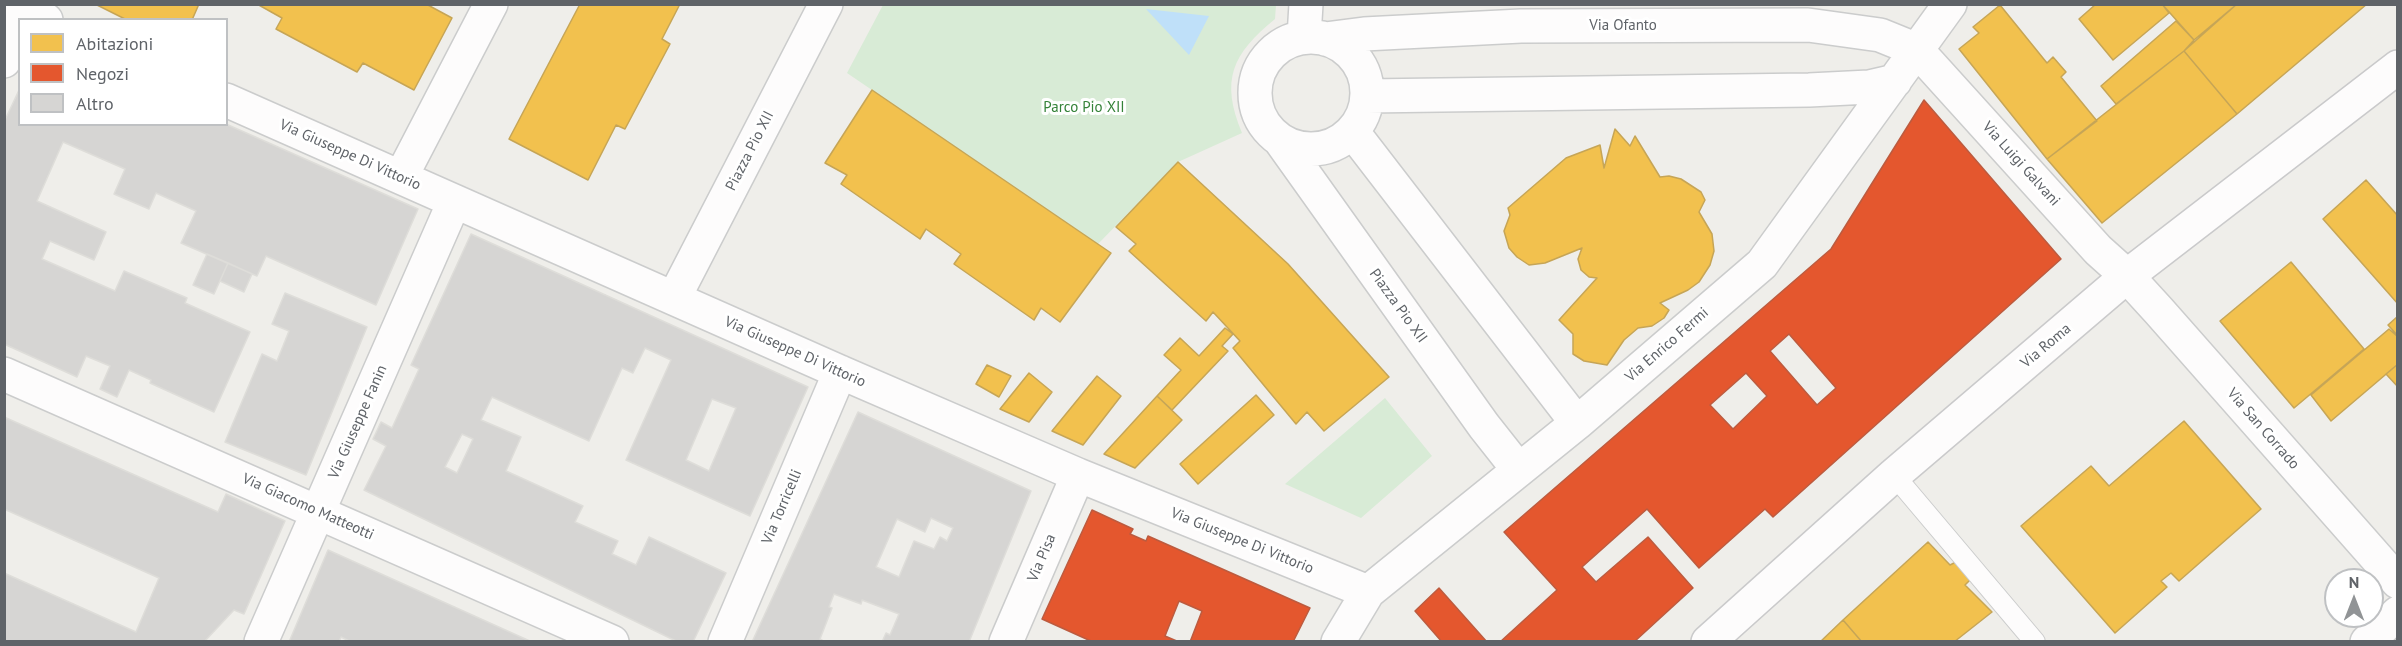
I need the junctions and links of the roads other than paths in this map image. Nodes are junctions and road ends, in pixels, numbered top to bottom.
1 (491, 4) edge
2 (826, 4) edge
3 (1306, 4) edge
4 (1950, 4) edge
5 (18, 31) edge
6 (1315, 38) junction
7 (1917, 50) junction
8 (4, 61) edge
9 (2397, 67) edge
10 (1895, 81) junction
11 (1367, 96) junction
12 (228, 101) edge
13 (1352, 131) junction
14 (1280, 140) junction
15 (401, 177) junction
16 (454, 202) junction
17 (2127, 276) junction
18 (674, 298) junction
19 (840, 372) junction
20 (4, 374) edge
21 (1577, 423) junction
22 (1518, 469) junction
23 (1078, 475) junction
24 (1893, 475) junction
25 (319, 512) junction
26 (2397, 582) edge
27 (1368, 592) junction
28 (2397, 613) edge
29 (261, 642) edge
30 (612, 642) edge
31 (725, 642) edge
32 (1006, 642) edge
33 (1338, 642) edge
34 (1708, 642) edge
35 (2036, 642) edge
36 (2367, 642) edge

1 - 15 street
2 - 18 street, Piazza Pio XII
3 - 6 street
4 - 7 street, Via Enrico Fermi
5 - 8 street
6 - 7 street, Via Ofanto
6 - 11 street
6 - 14 street
7 - 10 street, Via Enrico Fermi
7 - 17 street, Via Luigi Galvani
9 - 17 street, Via Roma
10 - 11 street
10 - 21 street, Via Enrico Fermi
11 - 13 street
12 - 15 street, Via Giuseppe Di Vittorio
13 - 14 street
13 - 21 street
14 - 22 street, Piazza Pio XII
15 - 16 street, Via Giuseppe Di Vittorio
16 - 18 street, Via Giuseppe Di Vittorio
16 - 25 street, Via Giuseppe Fanin
17 - 24 street, Via Roma
17 - 26 street, Via San Corrado
18 - 19 street, Via Giuseppe Di Vittorio
19 - 23 street, Via Giuseppe Di Vittorio
19 - 31 street, Via Torricelli
20 - 25 street, Via Giacomo Matteotti
21 - 22 street, Via Enrico Fermi
22 - 27 street, Via Enrico Fermi
23 - 27 street, Via Giuseppe Di Vittorio
23 - 32 street, Via Pisa
24 - 34 street, Via Roma
24 - 35 lane
25 - 29 street, Via Giuseppe Fanin
25 - 30 street, Via Giacomo Matteotti
27 - 33 street, Via Enrico Fermi
28 - 36 street

